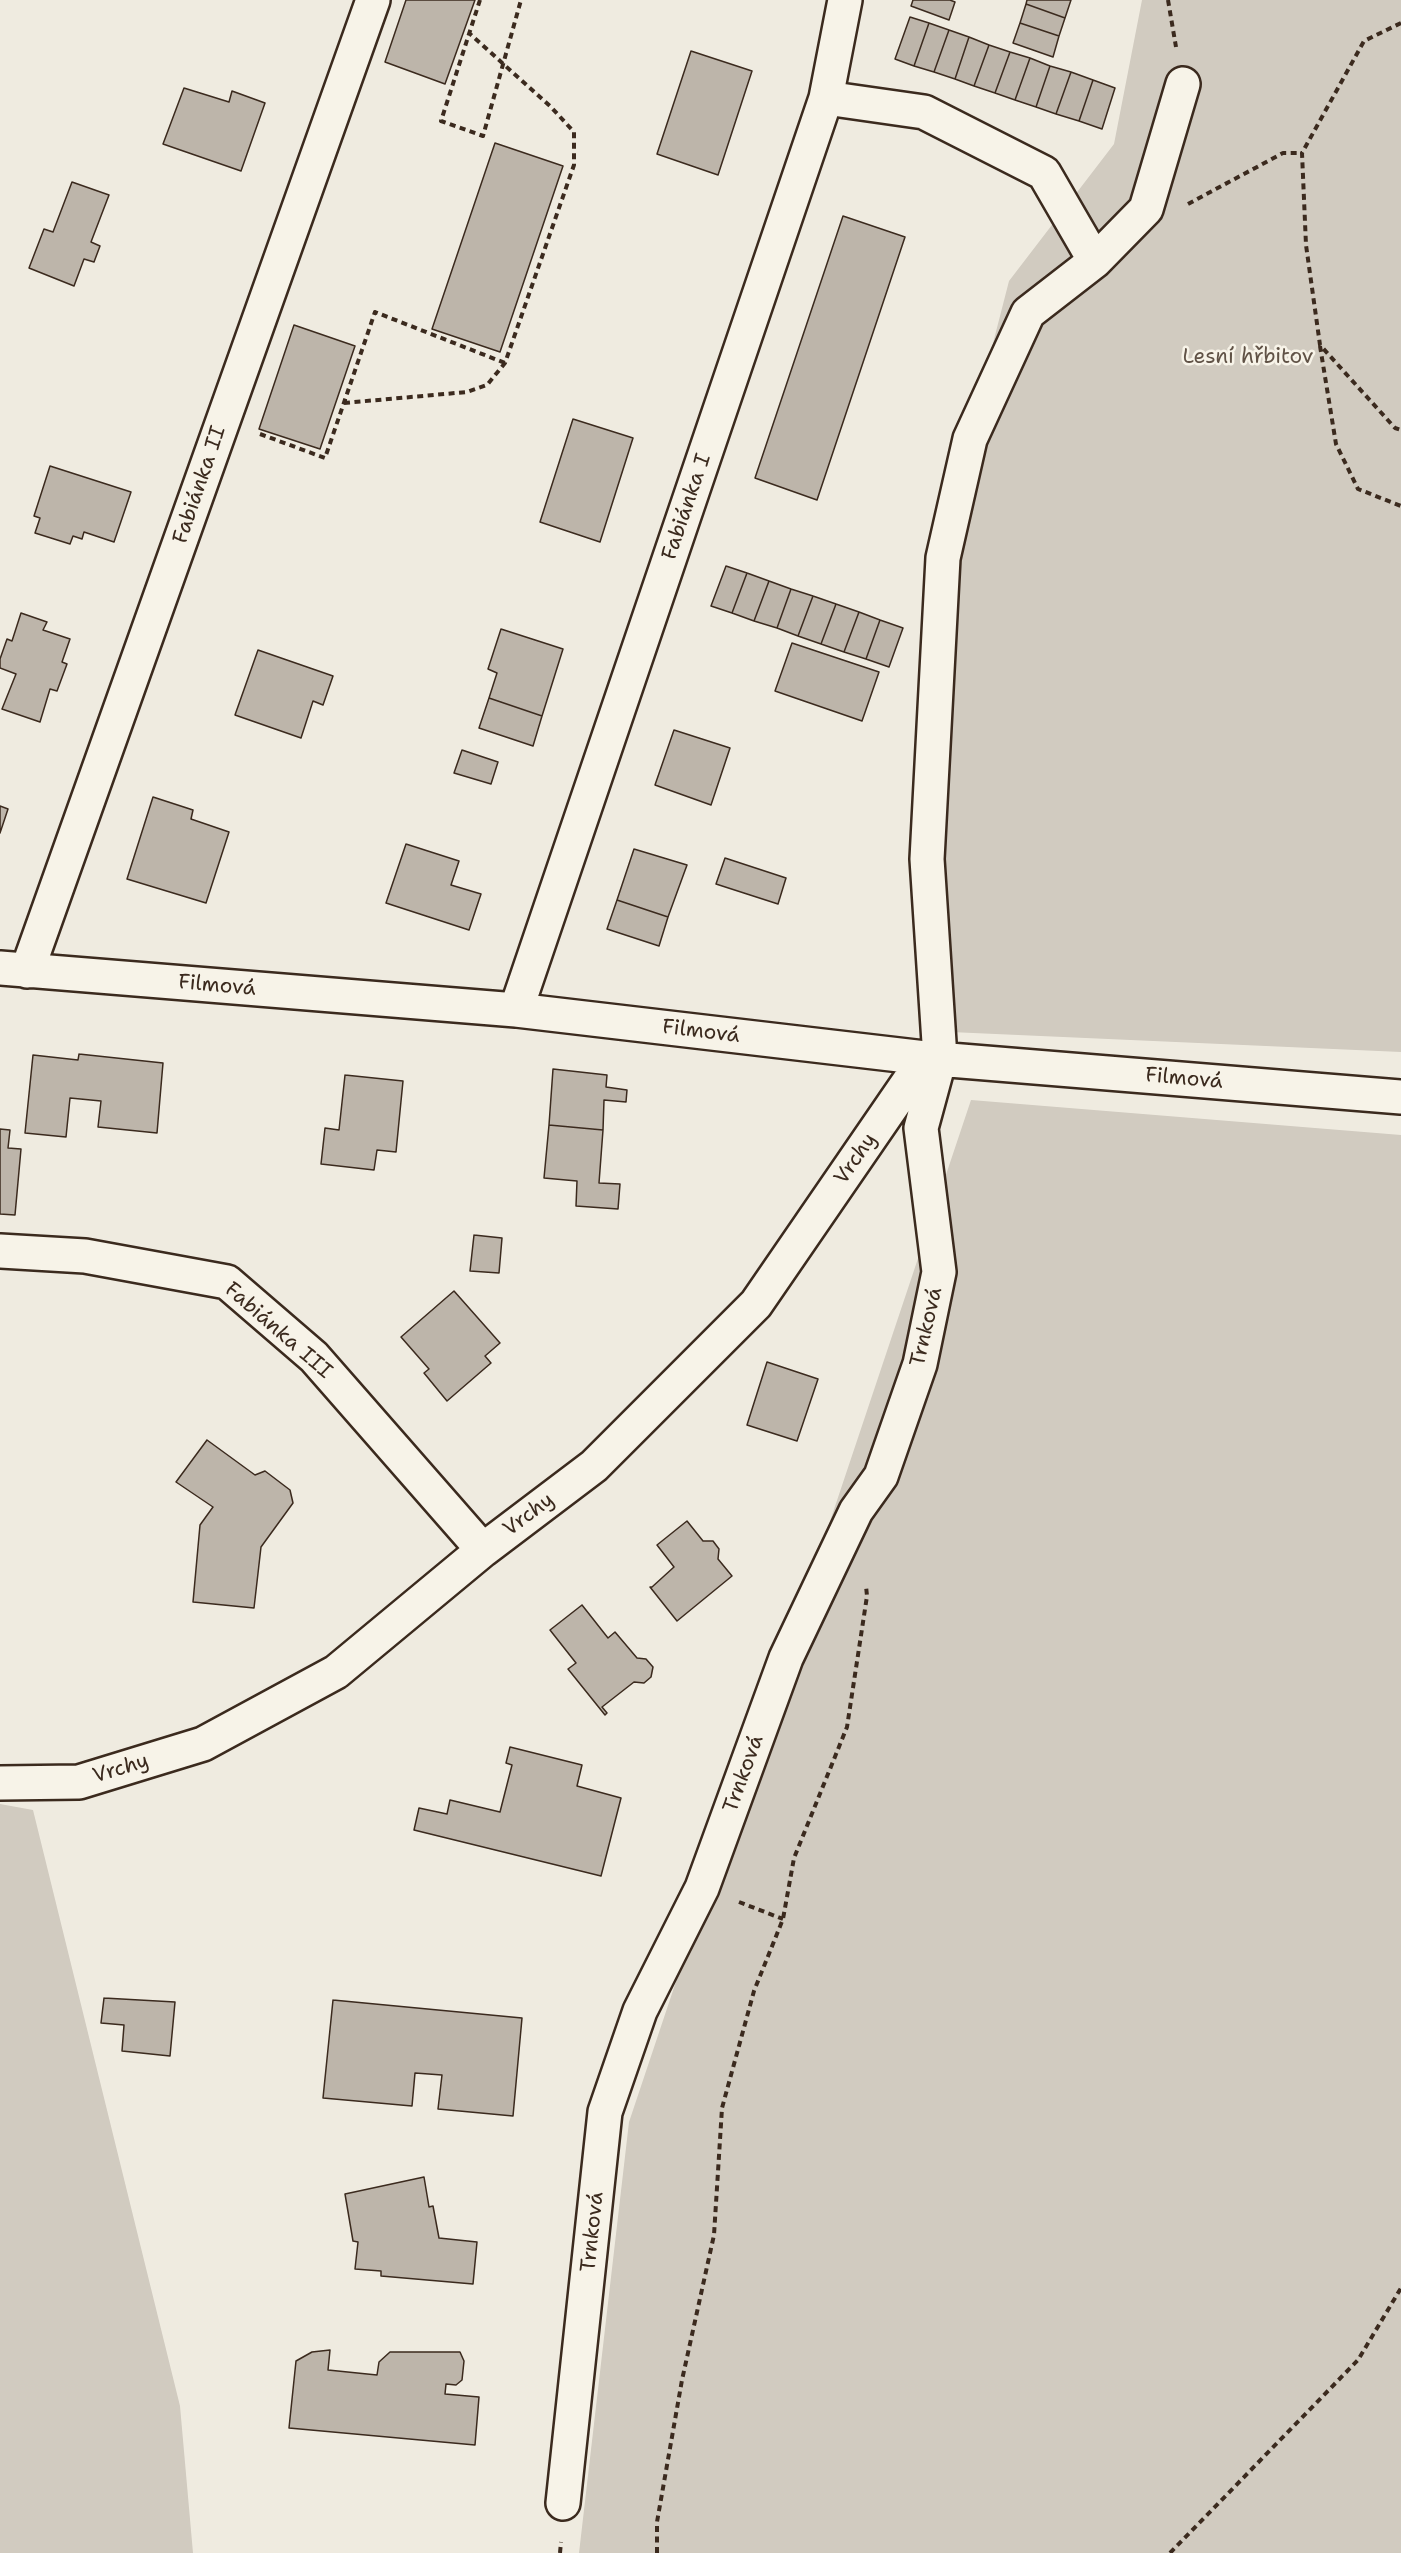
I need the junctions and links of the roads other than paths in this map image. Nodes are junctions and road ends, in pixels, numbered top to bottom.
1 (373, 0) edge
2 (845, 0) edge
3 (1183, 84) road end
4 (826, 98) junction
5 (1095, 261) junction
6 (14, 970) edge
7 (516, 1010) junction
8 (933, 1058) junction
9 (1401, 1097) edge
10 (0, 1251) edge
11 (483, 1550) junction
12 (0, 1783) edge
13 (563, 2503) dead end

1 - 6 street, Fabiánka II
2 - 4 street, Fabiánka I
3 - 5 street, Trnková
4 - 5 street
4 - 7 street, Fabiánka I
5 - 8 street, Trnková
6 - 7 street, Filmová
7 - 8 street, Filmová
8 - 9 street, Filmová
8 - 11 street, Vrchy
8 - 13 street, Trnková
10 - 11 street, Fabiánka III
11 - 12 street, Vrchy

